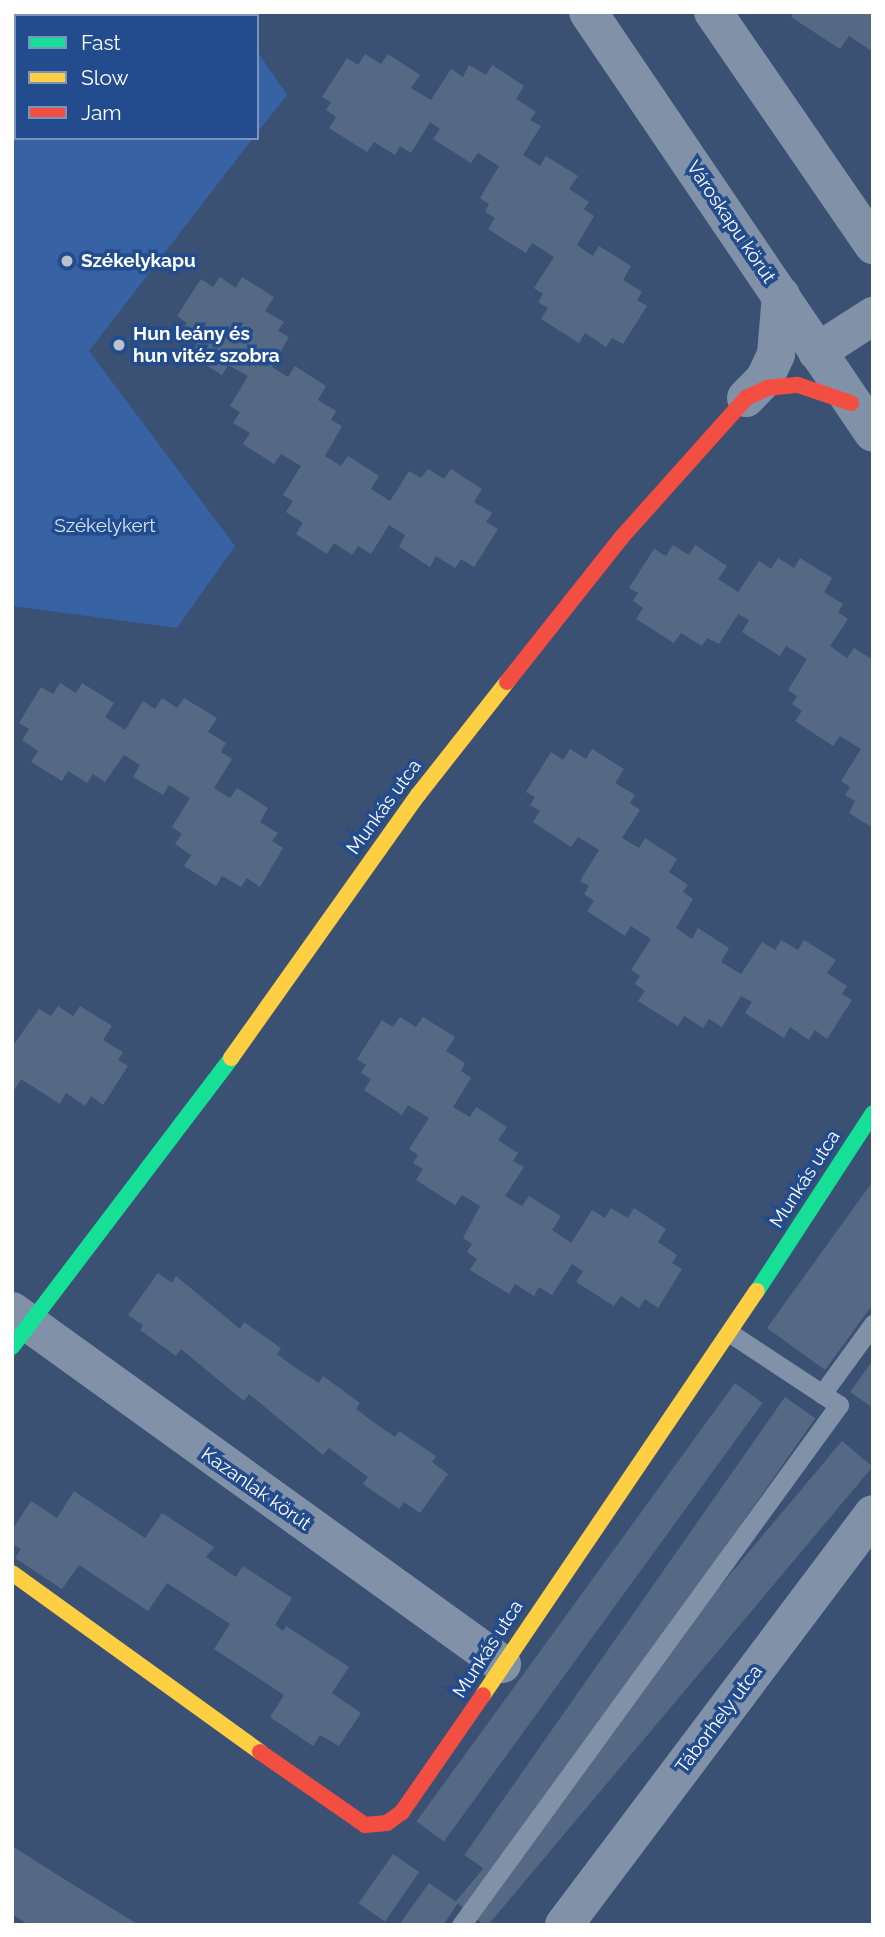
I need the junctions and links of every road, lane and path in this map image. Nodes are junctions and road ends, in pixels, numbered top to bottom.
1 (588, 12) edge
2 (713, 12) edge
3 (873, 245) edge
4 (781, 295) junction
5 (873, 316) edge
6 (817, 352) junction
7 (746, 398) junction
8 (862, 418) edge
9 (873, 1114) edge
10 (873, 1324) edge
11 (17, 1328) edge
12 (730, 1333) junction
13 (822, 1394) junction
14 (873, 1514) edge
15 (12, 1573) edge
16 (502, 1664) junction
17 (461, 1925) edge
18 (564, 1925) edge

1 - 4 street, Városkapu körút
2 - 3 street
4 - 6 street, Városkapu körút
4 - 7 street
5 - 6 street
6 - 8 street, Városkapu körút
7 - 8 street, Munkás utca
7 - 11 street, Munkás utca
9 - 12 street, Munkás utca
10 - 13 lane
11 - 16 street, Kazanlak körút
12 - 13 lane
12 - 16 street, Munkás utca
13 - 17 lane
14 - 18 street, Táborhely utca
15 - 16 street, Munkás utca

